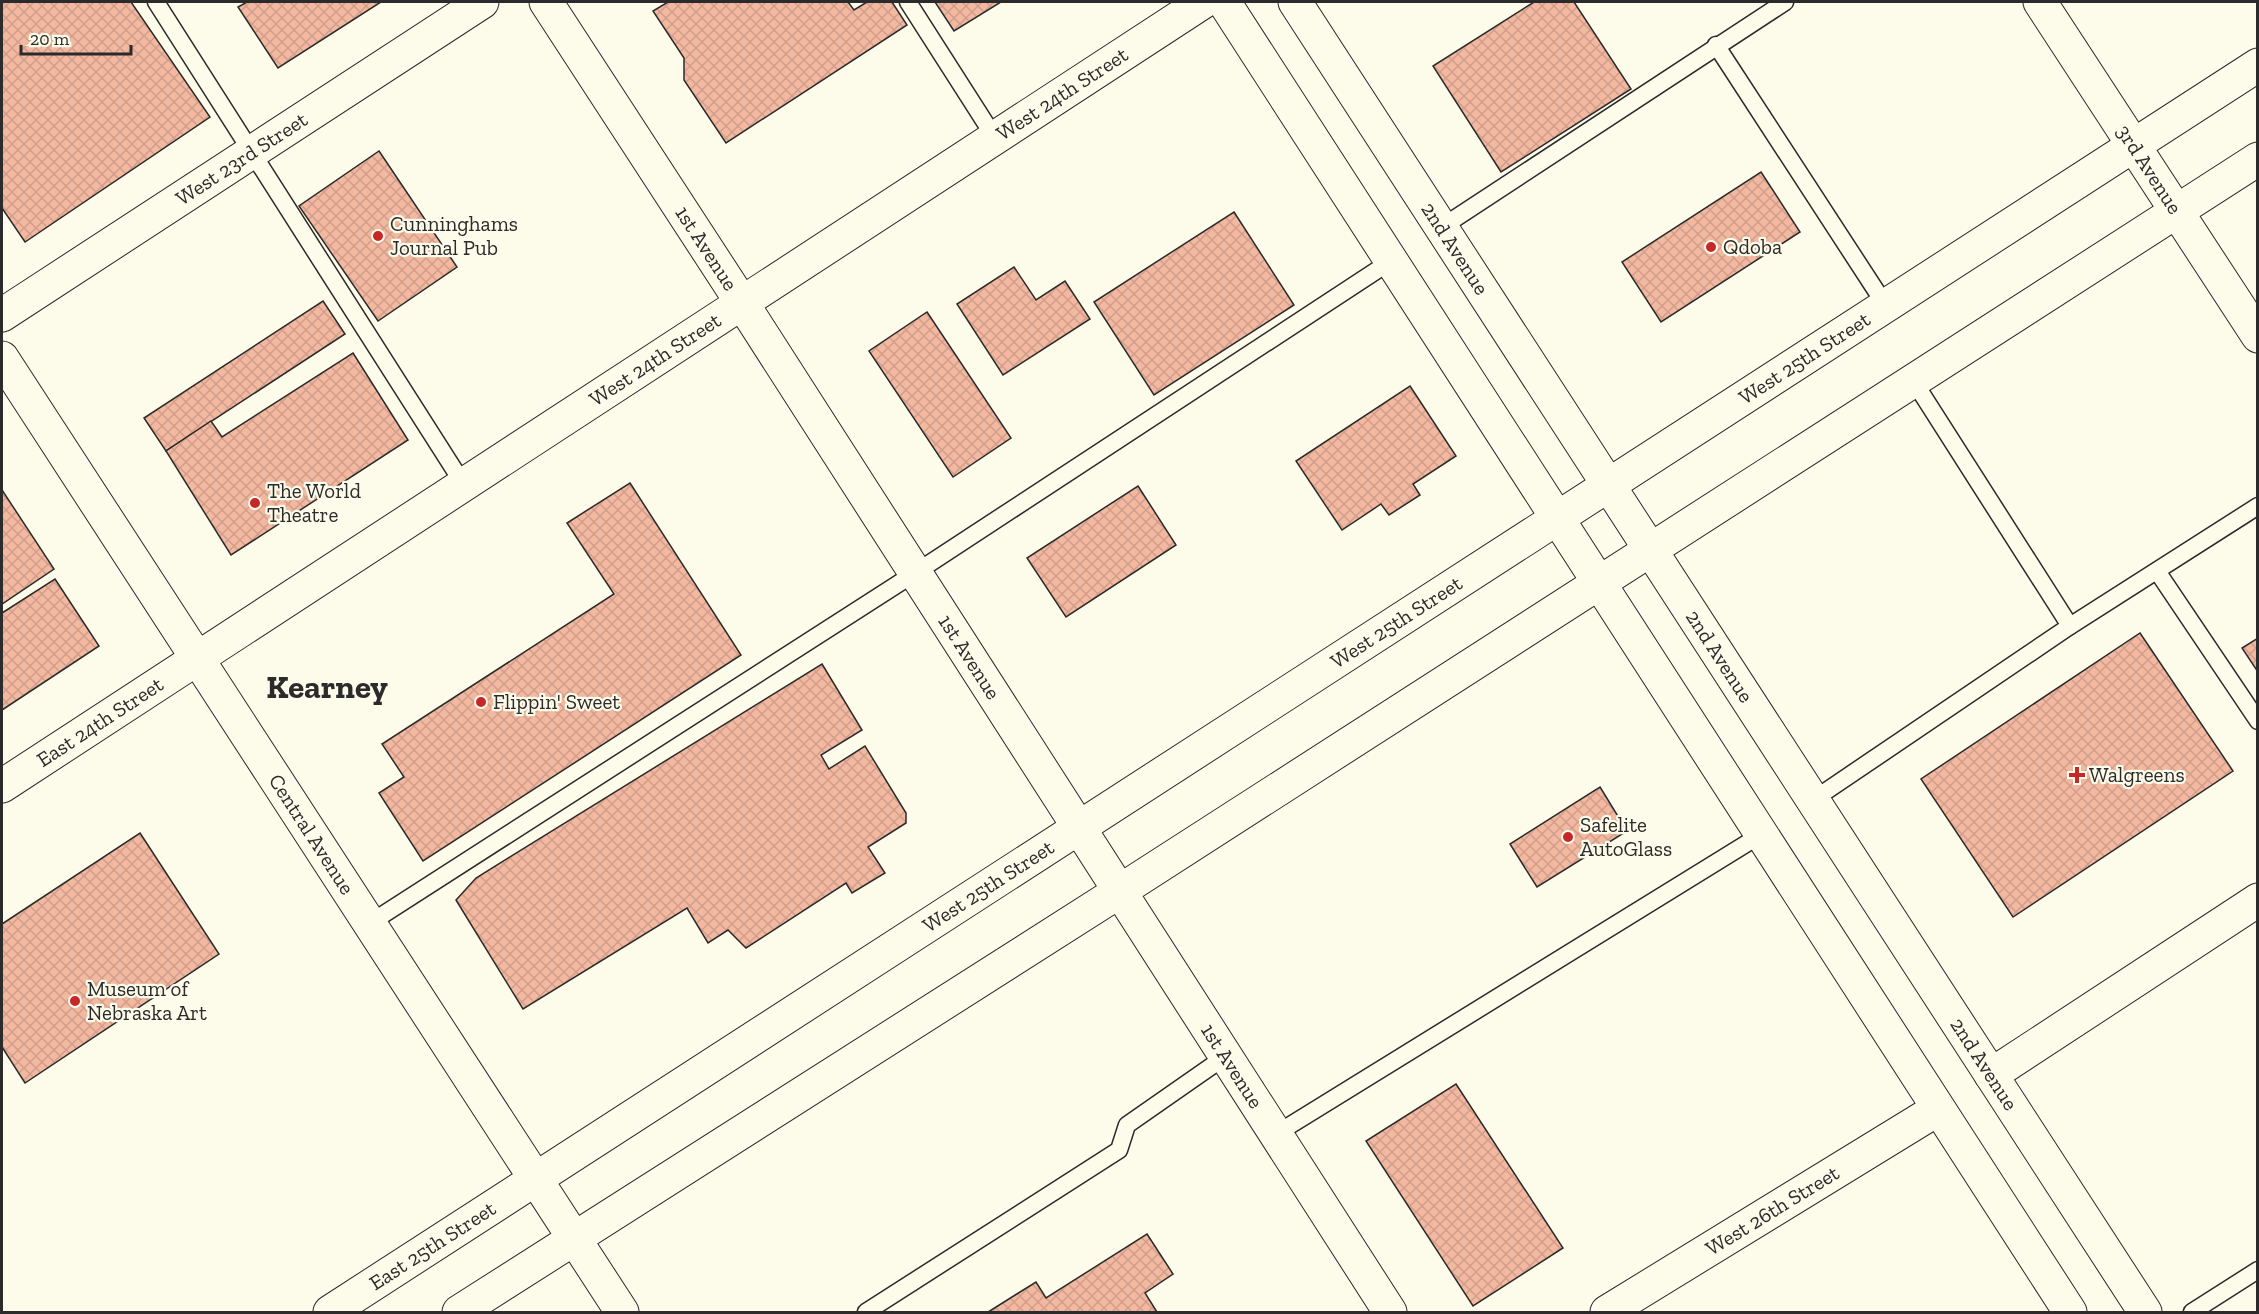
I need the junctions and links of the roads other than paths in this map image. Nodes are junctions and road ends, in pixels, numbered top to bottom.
1 (156, 2) edge
2 (482, 2) edge
3 (546, 2) edge
4 (908, 2) edge
5 (1203, 2) edge
6 (1224, 2) edge
7 (1295, 2) edge
8 (1785, 2) edge
9 (2040, 2) edge
10 (1716, 45) junction
11 (2258, 65) edge
12 (995, 138) junction
13 (2133, 145) junction
14 (252, 151) junction
15 (2258, 159) edge
16 (2176, 211) junction
17 (1442, 227) junction
18 (1391, 261) junction
19 (742, 303) junction
20 (1886, 306) junction
21 (2, 315) edge
22 (2258, 336) edge
23 (2, 358) edge
24 (1913, 380) junction
25 (464, 485) junction
26 (1609, 485) junction
27 (2258, 506) edge
28 (1558, 519) junction
29 (1651, 549) junction
30 (2157, 571) junction
31 (915, 573) junction
32 (1599, 583) junction
33 (2070, 626) junction
34 (198, 659) junction
35 (2258, 721) edge
36 (2, 786) edge
37 (1813, 800) junction
38 (1079, 828) junction
39 (1762, 834) junction
40 (1120, 891) junction
41 (2258, 900) edge
42 (370, 922) junction
43 (1226, 1056) junction
44 (1991, 1075) junction
45 (1938, 1109) junction
46 (1276, 1134) junction
47 (535, 1179) junction
48 (574, 1238) junction
49 (2258, 1270) edge
50 (330, 1312) edge
51 (459, 1312) edge
52 (622, 1312) edge
53 (866, 1312) edge
54 (1390, 1312) edge
55 (1607, 1312) edge
56 (2070, 1312) edge
57 (2145, 1312) edge
58 (2192, 1312) edge

1 - 14 lane
2 - 14 main road, West 23rd Street
3 - 19 main road, 1st Avenue
4 - 12 lane
5 - 12 main road, West 24th Street
6 - 18 main road
7 - 17 main road, 2nd Avenue
8 - 10 lane
9 - 13 main road, 3rd Avenue
10 - 17 lane
10 - 20 lane
11 - 13 main road, West 25th Street
12 - 19 main road, West 24th Street
13 - 16 main road, 3rd Avenue
13 - 20 main road, West 25th Street
14 - 21 main road, West 23rd Street
14 - 25 lane
15 - 16 main road
16 - 22 main road, 3rd Avenue
16 - 24 main road
17 - 26 main road, 2nd Avenue
18 - 28 main road
18 - 31 lane
19 - 25 main road, West 24th Street
19 - 31 main road, 1st Avenue
20 - 26 main road, West 25th Street
23 - 34 main road, Central Avenue
24 - 29 main road
24 - 33 lane
25 - 34 main road, West 24th Street
26 - 28 main road, West 25th Street
26 - 29 main road, 2nd Avenue
27 - 30 lane
28 - 32 main road
28 - 38 main road, West 25th Street
29 - 32 main road
29 - 37 main road, 2nd Avenue
30 - 33 lane
30 - 35 lane
31 - 38 main road, 1st Avenue
31 - 42 lane
32 - 39 main road
32 - 40 main road
33 - 37 lane
34 - 36 main road, East 24th Street
34 - 42 main road, Central Avenue
37 - 44 main road, 2nd Avenue
38 - 40 main road, 1st Avenue
38 - 47 main road, West 25th Street
39 - 45 main road
39 - 46 lane
40 - 43 main road, 1st Avenue
40 - 48 main road
41 - 44 main road
42 - 47 main road, Central Avenue
43 - 46 main road, 1st Avenue
43 - 53 lane
44 - 57 main road, 2nd Avenue
45 - 55 main road, West 26th Street
45 - 56 main road
46 - 54 main road, 1st Avenue
47 - 48 main road, Central Avenue
47 - 50 main road, East 25th Street
48 - 51 main road
48 - 52 main road, Central Avenue
49 - 58 lane

